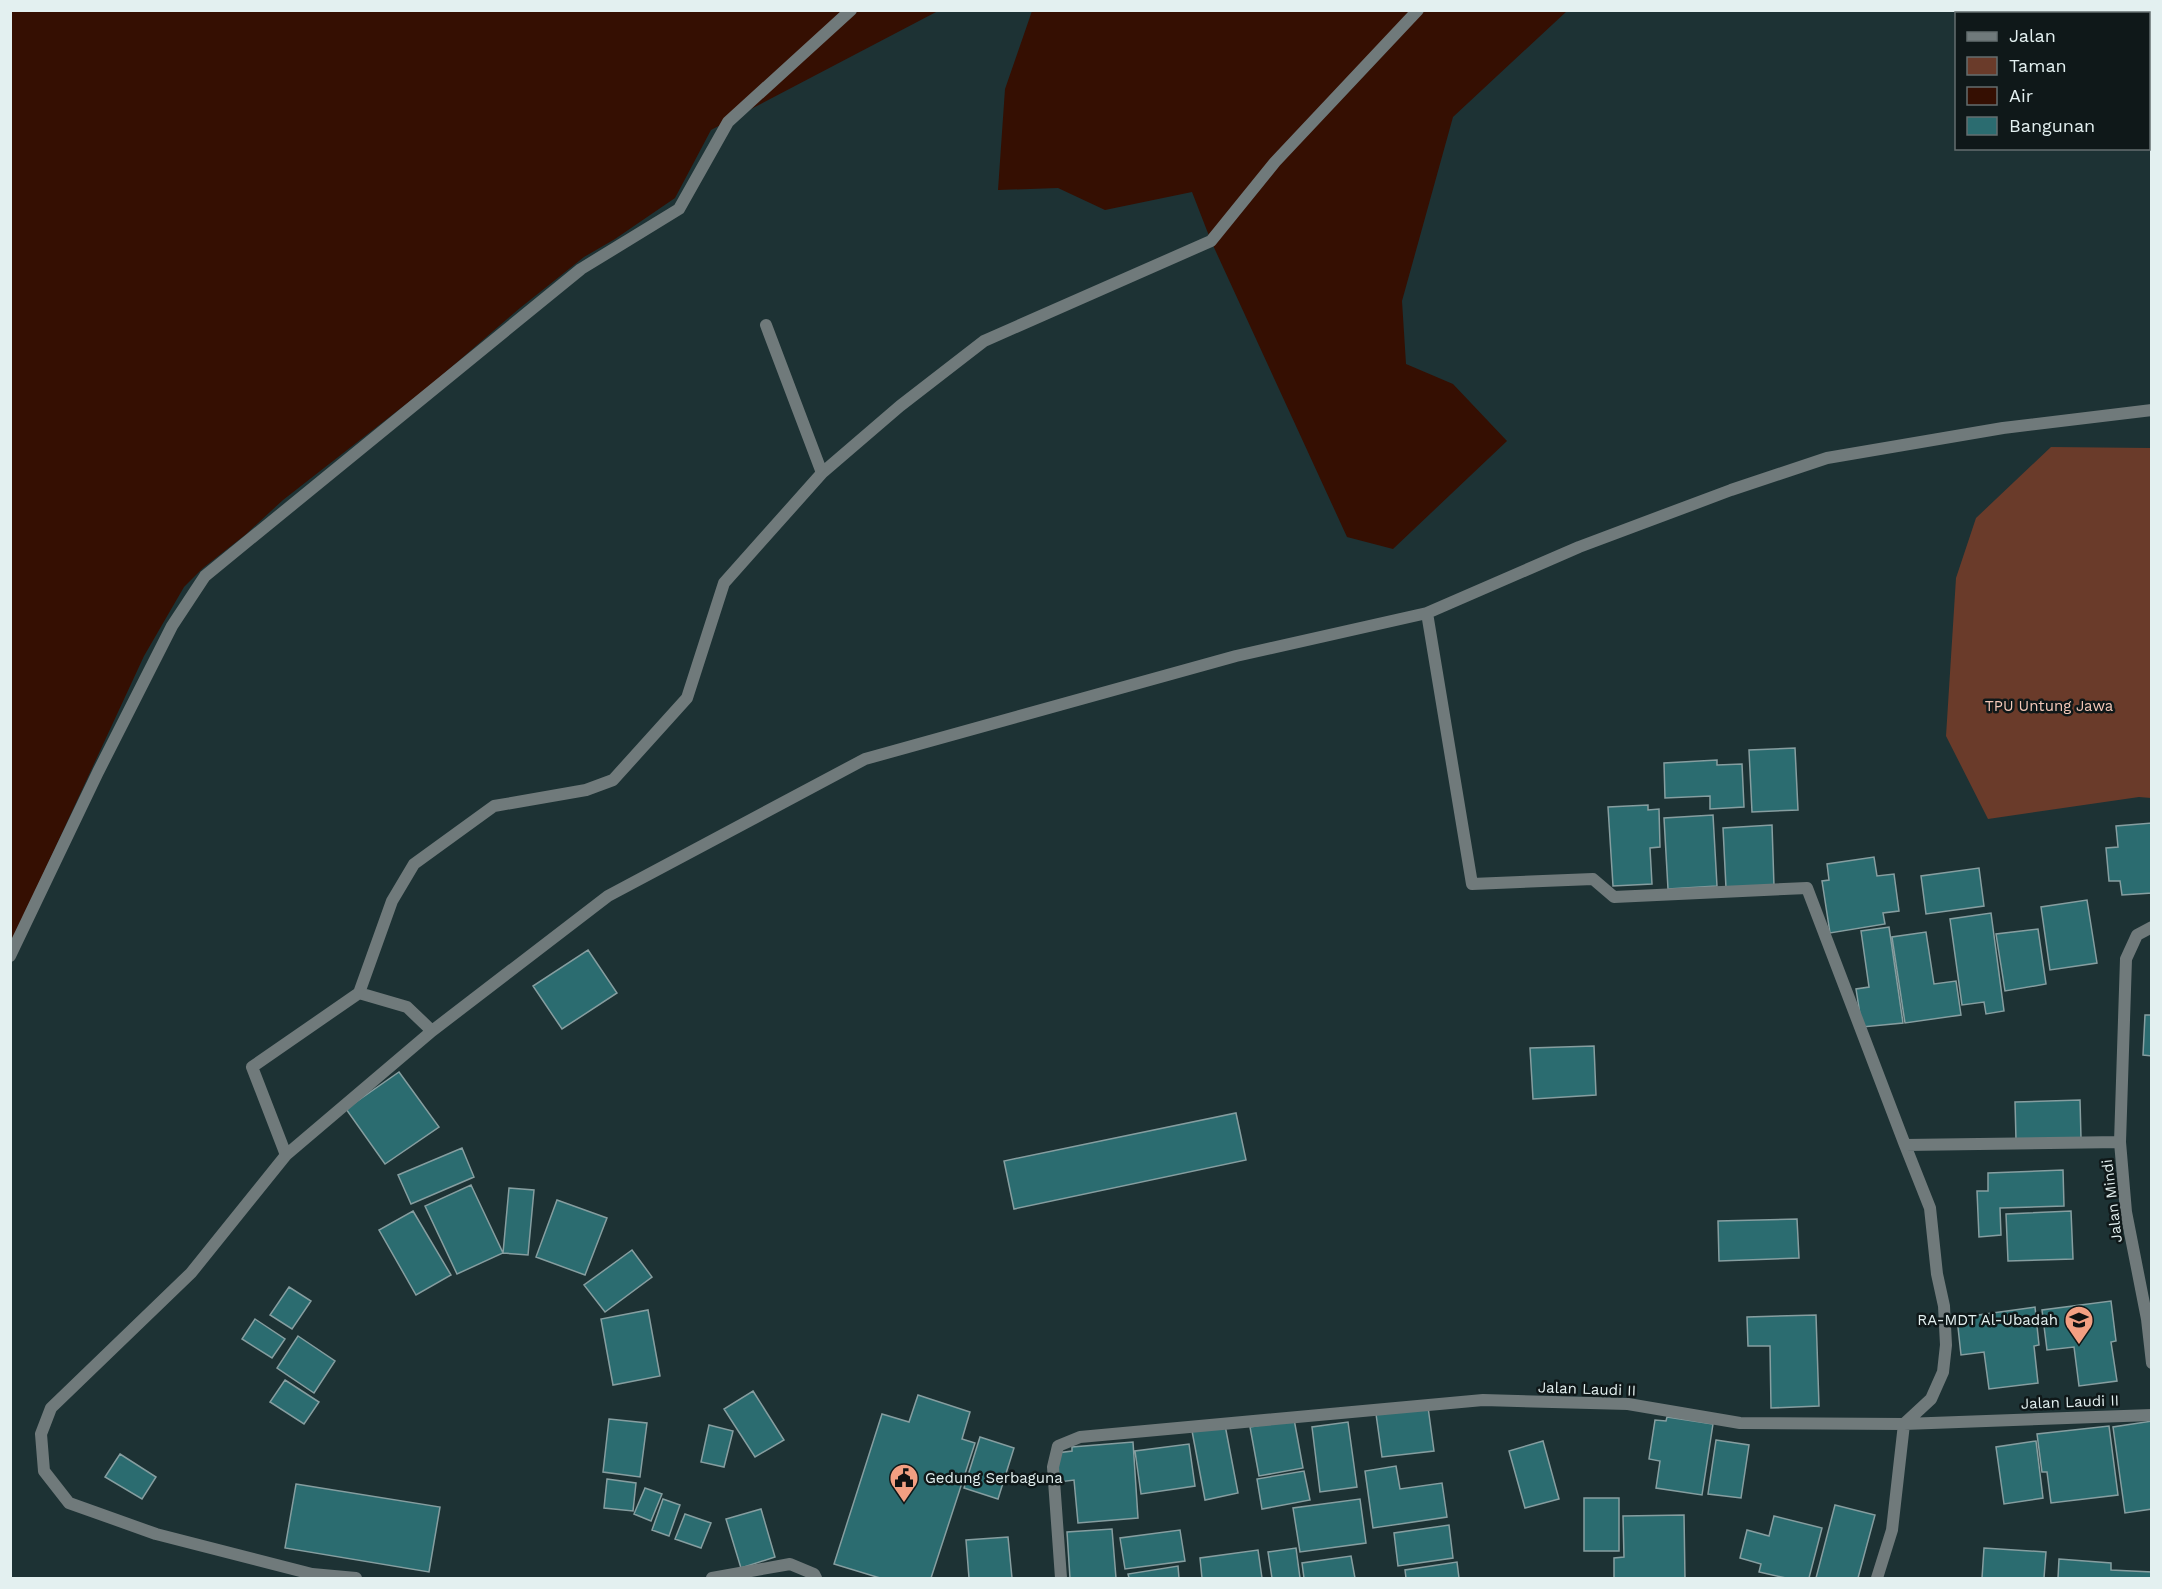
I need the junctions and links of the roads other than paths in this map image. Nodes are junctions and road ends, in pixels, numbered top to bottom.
1 (852, 10) edge
2 (1418, 10) edge
3 (766, 325) dead end
4 (2151, 410) edge
5 (822, 473) junction
6 (1427, 613) junction
7 (2151, 927) edge
8 (10, 956) edge
9 (359, 993) junction
10 (432, 1030) junction
11 (2120, 1142) junction
12 (1905, 1145) junction
13 (286, 1155) junction
14 (2151, 1363) edge
15 (2151, 1415) edge
16 (1904, 1424) junction
17 (356, 1578) edge
18 (712, 1578) edge
19 (816, 1578) edge
20 (1061, 1578) edge
21 (1877, 1578) edge

1 - 8 street
2 - 5 street
3 - 5 street
4 - 6 street
5 - 9 street
6 - 10 street
6 - 12 street
7 - 11 street, Jalan Mindi
9 - 10 street
9 - 13 street
10 - 13 street
11 - 12 street
11 - 14 street, Jalan Mindi
12 - 16 street
13 - 17 street
15 - 16 street, Jalan Laudi II
16 - 20 street, Jalan Laudi II
16 - 21 street
18 - 19 street

